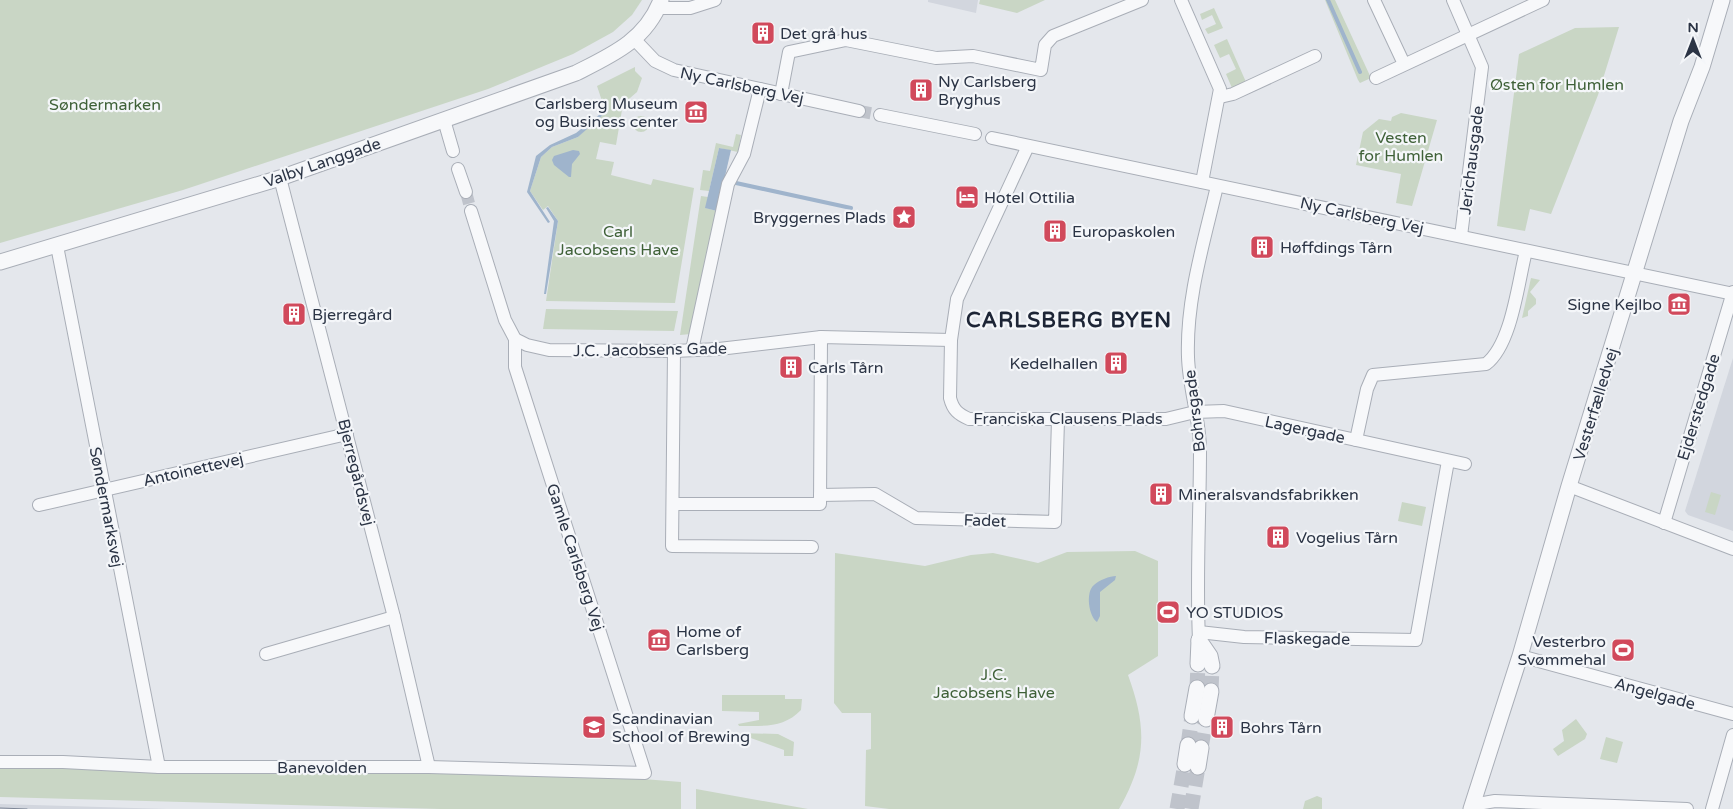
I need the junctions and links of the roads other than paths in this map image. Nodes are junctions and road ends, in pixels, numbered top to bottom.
1 (715, 0) edge
2 (1142, 0) edge
3 (1181, 0) edge
4 (1374, 0) edge
5 (1452, 0) edge
6 (1722, 0) edge
7 (1535, 2) edge
8 (660, 4) edge
9 (1468, 35) junction
10 (635, 40) junction
11 (1315, 56) dead end
12 (1404, 64) junction
13 (1376, 78) dead end
14 (760, 89) junction
15 (781, 94) junction
16 (1220, 97) junction
17 (859, 111) tunnel mouth
18 (880, 115) tunnel mouth
19 (444, 120) junction
20 (975, 134) dead end
21 (992, 138) dead end
22 (1028, 146) junction
23 (452, 151) dead end
24 (458, 169) dead end
25 (280, 178) junction
26 (1202, 182) junction
27 (1217, 186) junction
28 (466, 192) tunnel mouth
29 (471, 211) tunnel mouth
30 (1461, 236) junction
31 (57, 246) junction
32 (1526, 251) junction
33 (0, 262) edge
34 (1635, 273) junction
35 (1733, 293) edge
36 (821, 337) junction
37 (515, 339) junction
38 (951, 340) junction
39 (692, 350) junction
40 (674, 351) junction
41 (1195, 412) junction
42 (1058, 420) junction
43 (347, 434) junction
44 (1356, 440) junction
45 (1448, 461) junction
46 (1465, 464) dead end
47 (1569, 486) junction
48 (104, 490) junction
49 (820, 499) junction
50 (673, 504) junction
51 (38, 505) dead end
52 (1664, 523) junction
53 (812, 547) dead end
54 (1733, 549) edge
55 (394, 617) junction
56 (1199, 636) junction
57 (266, 654) dead end
58 (1520, 656) junction
59 (1205, 665) tunnel mouth
60 (1204, 689) tunnel mouth
61 (1733, 714) edge
62 (1199, 718) tunnel mouth
63 (1733, 735) edge
64 (1195, 747) tunnel mouth
65 (0, 762) edge
66 (1191, 766) tunnel mouth
67 (159, 767) junction
68 (429, 767) junction
69 (645, 773) joint
70 (1472, 807) edge
71 (1687, 809) edge
72 (1712, 809) edge

1 - 8 street
2 - 15 street
3 - 16 street
4 - 12 street
5 - 9 street, Jerichausgade
6 - 34 street, Vesterfælledvej
7 - 9 street
8 - 10 street, Valby Langgade
9 - 12 street
9 - 30 street, Jerichausgade
10 - 14 street, Ny Carlsberg Vej
10 - 19 street, Valby Langgade
11 - 16 street
12 - 13 street
14 - 15 street, Ny Carlsberg Vej
14 - 39 street
15 - 17 street, Ny Carlsberg Vej
16 - 26 street
18 - 20 street
19 - 23 street
19 - 25 street, Valby Langgade
21 - 22 street, Ny Carlsberg Vej
22 - 26 street, Ny Carlsberg Vej
22 - 38 street
24 - 28 street
25 - 31 street, Valby Langgade
25 - 43 street, Bjerregårdsvej
26 - 27 street, Ny Carlsberg Vej
27 - 30 street, Ny Carlsberg Vej
27 - 41 street, Bohrsgade
29 - 37 street
30 - 32 street, Ny Carlsberg Vej
31 - 33 street, Valby Langgade
31 - 48 street, Søndermarksvej
32 - 34 street, Ny Carlsberg Vej
32 - 44 street, Lagergade
34 - 35 street, Ny Carlsberg Vej
34 - 47 street, Vesterfælledvej
35 - 52 street, Ejderstedgade
36 - 38 street, J.C. Jacobsens Gade
36 - 39 street, J.C. Jacobsens Gade
36 - 49 street
37 - 40 street, J.C. Jacobsens Gade
37 - 69 street, Gamle Carlsberg Vej
38 - 42 street, Franciska Clausens Plads
39 - 40 street, J.C. Jacobsens Gade
40 - 50 street
41 - 42 street, Franciska Clausens Plads
41 - 44 street, Lagergade
41 - 56 street, Bohrsgade
42 - 49 street, Fadet
43 - 48 street, Antoinettevej
43 - 55 street, Bjerregårdsvej
44 - 45 street
45 - 46 street
45 - 56 street, Flaskegade
47 - 52 street
47 - 58 street, Vesterfælledvej
48 - 51 street, Antoinettevej
48 - 67 street, Søndermarksvej
49 - 50 street, Fadet
50 - 53 street
52 - 54 street
55 - 57 street
55 - 68 street, Bjerregårdsvej
56 - 59 street, Bohrsgade
58 - 61 street, Angelgade
58 - 70 street, Vesterfælledvej
60 - 62 street
63 - 72 street
64 - 66 street
65 - 67 street, Banevolden
67 - 68 street, Banevolden
68 - 69 street, Banevolden
70 - 71 street

